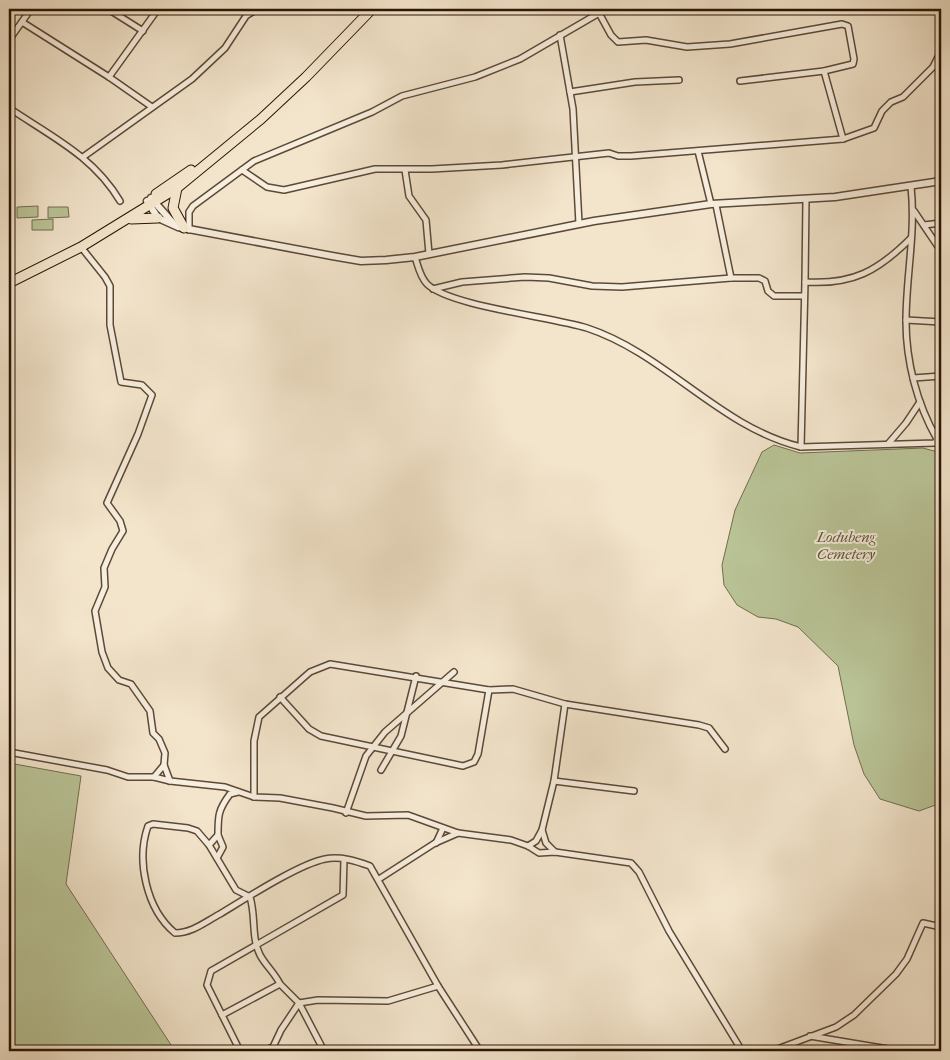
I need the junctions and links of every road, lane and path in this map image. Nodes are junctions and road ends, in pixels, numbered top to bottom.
1 (31, 9) edge
2 (108, 9) edge
3 (158, 9) edge
4 (257, 9) edge
5 (372, 9) edge
6 (606, 9) edge
7 (599, 13) junction
8 (22, 22) junction
9 (143, 31) junction
10 (560, 35) junction
11 (9, 40) edge
12 (941, 51) edge
13 (824, 71) junction
14 (109, 77) junction
15 (679, 80) dead end
16 (740, 81) dead end
17 (570, 92) junction
18 (152, 107) junction
19 (9, 108) edge
20 (843, 139) junction
21 (698, 151) junction
22 (216, 155) junction
23 (83, 157) junction
24 (576, 157) junction
25 (242, 170) junction
26 (405, 170) junction
27 (941, 181) edge
28 (910, 187) junction
29 (176, 188) junction
30 (806, 199) junction
31 (120, 201) dead end
32 (151, 202) junction
33 (714, 204) junction
34 (913, 211) junction
35 (158, 218) junction
36 (128, 220) junction
37 (941, 223) edge
38 (579, 224) junction
39 (924, 225) junction
40 (184, 228) junction
41 (911, 238) junction
42 (81, 247) junction
43 (941, 251) edge
44 (430, 254) junction
45 (415, 257) junction
46 (24, 276) junction
47 (731, 278) junction
48 (805, 282) junction
49 (9, 283) edge
50 (433, 289) junction
51 (804, 296) junction
52 (906, 320) junction
53 (941, 322) edge
54 (941, 376) edge
55 (913, 378) junction
56 (920, 402) junction
57 (888, 444) junction
58 (801, 448) junction
59 (454, 672) dead end
60 (416, 676) junction
61 (442, 681) junction
62 (489, 690) junction
63 (280, 697) junction
64 (565, 704) junction
65 (405, 716) junction
66 (376, 746) junction
67 (725, 749) dead end
68 (394, 750) junction
69 (9, 752) edge
70 (164, 765) junction
71 (381, 770) dead end
72 (154, 777) junction
73 (170, 781) junction
74 (554, 781) junction
75 (225, 787) junction
76 (240, 791) junction
77 (634, 791) dead end
78 (230, 794) junction
79 (254, 797) junction
80 (346, 812) junction
81 (443, 828) junction
82 (542, 830) junction
83 (458, 834) junction
84 (218, 835) junction
85 (435, 843) junction
86 (209, 845) junction
87 (528, 846) junction
88 (555, 852) junction
89 (218, 858) junction
90 (344, 858) junction
91 (379, 879) junction
92 (250, 897) junction
93 (941, 927) edge
94 (256, 943) junction
95 (280, 984) junction
96 (438, 986) junction
97 (299, 1003) junction
98 (222, 1015) junction
99 (810, 1036) junction
100 (240, 1051) edge
101 (263, 1051) edge
102 (324, 1051) edge
103 (480, 1051) edge
104 (742, 1051) edge
105 (772, 1051) edge
106 (900, 1051) edge

1 - 8 street
2 - 9 street
3 - 9 street
4 - 18 street
5 - 22 highway
6 - 7 street
7 - 10 street
7 - 13 street
8 - 11 street
8 - 14 street
9 - 14 street
10 - 17 street
10 - 25 street
12 - 20 street
13 - 16 street
13 - 20 street
14 - 18 street
15 - 17 street
17 - 24 street
18 - 23 street
19 - 23 street
20 - 21 street
21 - 24 street
21 - 33 street
22 - 29 highway
22 - 32 highway
23 - 31 street
24 - 26 street
24 - 38 street
25 - 26 street
25 - 40 street
26 - 44 street
27 - 28 street
28 - 30 street
28 - 34 street
29 - 32 highway
29 - 40 highway
30 - 33 street
30 - 48 street
32 - 35 street
32 - 36 highway
32 - 40 street
32 - 46 highway
33 - 38 street
33 - 47 street
34 - 39 street
34 - 41 street
35 - 36 highway
35 - 40 street
36 - 42 highway
37 - 39 street
38 - 44 street
39 - 43 street
40 - 45 street
41 - 48 street
41 - 52 street
42 - 46 highway
42 - 70 street
44 - 45 street
45 - 50 street
46 - 49 highway
47 - 50 street
47 - 51 street
48 - 51 street
50 - 58 street
51 - 58 street
52 - 53 street
52 - 55 street
54 - 55 street
55 - 56 street
56 - 57 street
56 - 57 street
57 - 58 street
59 - 61 street
60 - 61 street
60 - 63 street
60 - 65 street
61 - 62 street
61 - 65 street
62 - 64 street
62 - 68 street
63 - 66 street
63 - 79 street
64 - 67 street
64 - 74 street
65 - 66 street
65 - 68 street
66 - 68 street
66 - 80 street
68 - 71 street
69 - 72 street
70 - 72 street
70 - 73 street
72 - 73 street
73 - 75 street
74 - 77 street
74 - 82 street
75 - 76 street
75 - 78 street
76 - 78 street
76 - 79 street
78 - 84 street
79 - 80 street
80 - 81 street
81 - 83 street
81 - 85 street
82 - 87 street
82 - 88 street
83 - 85 street
83 - 87 street
84 - 86 street
84 - 89 street
85 - 91 street
86 - 89 street
86 - 92 street
87 - 88 street
88 - 104 street
89 - 92 street
90 - 91 street
90 - 92 street
90 - 94 street
91 - 96 street
92 - 94 street
93 - 99 street
94 - 95 street
94 - 98 street
95 - 97 street
95 - 98 street
96 - 97 street
96 - 103 street
97 - 101 street
97 - 102 street
98 - 100 street
99 - 105 street
99 - 106 street

